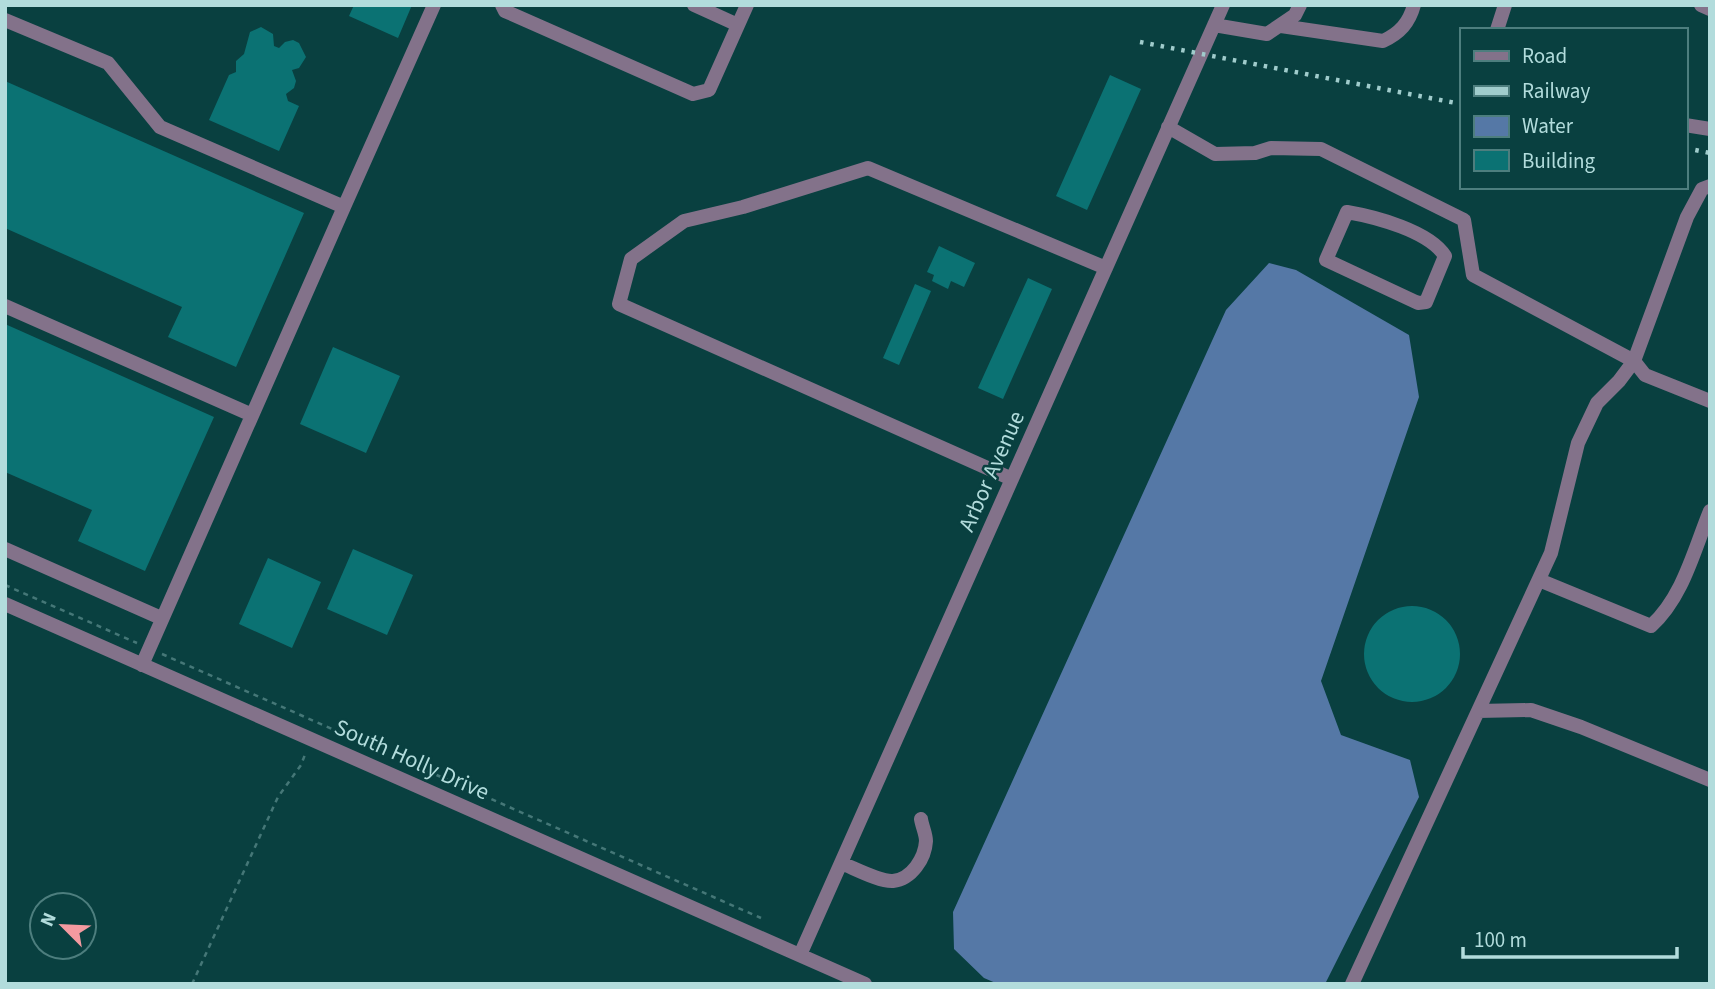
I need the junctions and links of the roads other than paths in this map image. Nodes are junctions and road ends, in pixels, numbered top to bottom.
1 (433, 5) edge
2 (502, 5) edge
3 (694, 5) edge
4 (747, 5) edge
5 (1223, 5) edge
6 (1300, 5) edge
7 (1414, 5) edge
8 (1504, 5) edge
9 (1700, 5) edge
10 (1710, 9) edge
11 (5, 20) edge
12 (738, 25) junction
13 (1214, 25) junction
14 (1281, 26) junction
15 (1499, 28) edge
16 (1687, 124) edge
17 (1168, 127) junction
18 (1710, 130) edge
19 (1710, 186) edge
20 (344, 207) junction
21 (1469, 251) junction
22 (1445, 256) junction
23 (1106, 268) junction
24 (5, 306) edge
25 (1634, 361) junction
26 (1710, 401) edge
27 (252, 415) junction
28 (1012, 479) junction
29 (1710, 511) edge
30 (5, 549) edge
31 (1539, 580) junction
32 (5, 604) edge
33 (161, 618) junction
34 (142, 665) junction
35 (1478, 711) junction
36 (1710, 780) edge
37 (921, 819) dead end
38 (841, 863) junction
39 (800, 955) junction
40 (865, 984) edge
41 (1352, 984) edge

1 - 20 street
2 - 12 street
3 - 12 street
4 - 12 street
5 - 13 street, Arbor Avenue
6 - 14 street
7 - 14 street
8 - 15 street
9 - 10 street
11 - 20 street
13 - 14 street
13 - 17 street, Arbor Avenue
16 - 18 street
17 - 21 street
17 - 23 street, Arbor Avenue
19 - 25 street
20 - 27 street
21 - 22 street
21 - 25 street
22 - 22 street
23 - 28 street, Arbor Avenue
23 - 28 street
24 - 27 street
25 - 26 street
25 - 31 street
27 - 33 street
28 - 38 street, Arbor Avenue
29 - 31 street
30 - 33 street
31 - 35 street
32 - 34 street, South Holly Drive
33 - 34 street
34 - 39 street, South Holly Drive
35 - 36 street
35 - 41 street
37 - 38 street
38 - 39 street, Arbor Avenue
39 - 40 street, South Holly Drive

